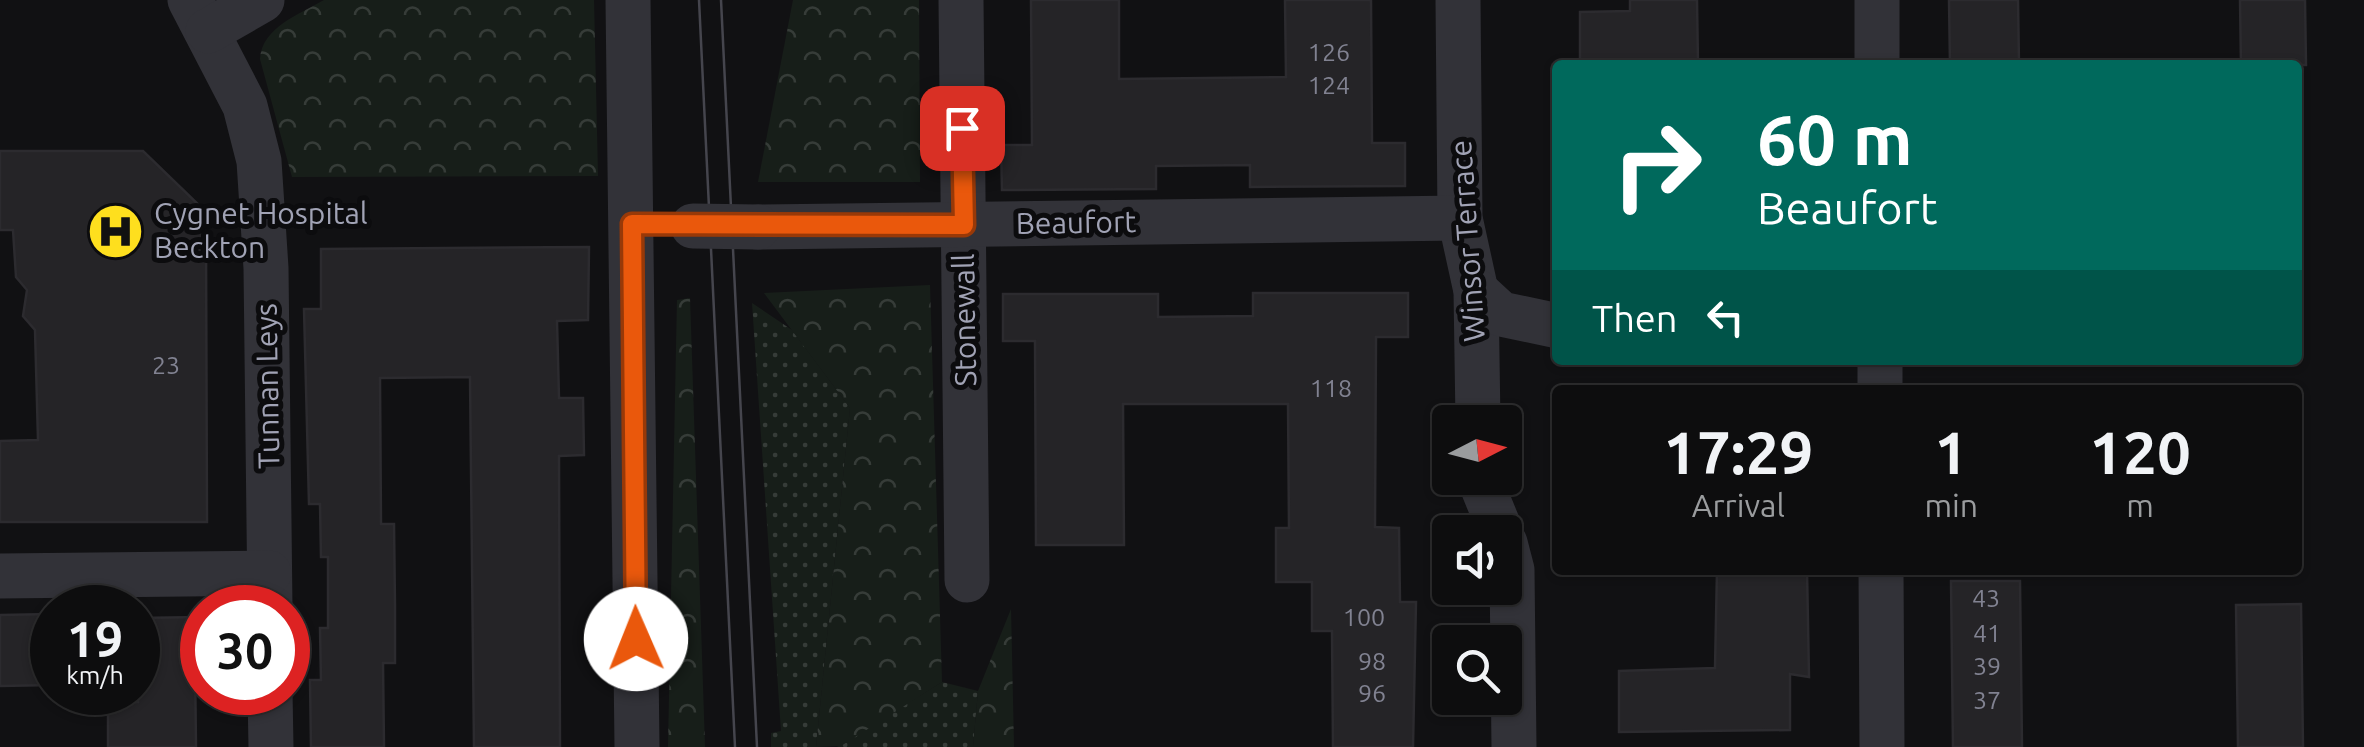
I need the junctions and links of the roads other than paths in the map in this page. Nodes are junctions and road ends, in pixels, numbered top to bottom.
1 (262, 0) edge
2 (628, 0) edge
3 (961, 0) edge
4 (1458, 0) edge
5 (1876, 0) edge
6 (199, 16) edge
7 (1877, 60) edge
8 (1460, 218) junction
9 (632, 224) junction
10 (964, 225) junction
11 (1476, 292) junction
12 (1552, 325) edge
13 (1478, 405) edge
14 (1881, 575) edge
15 (0, 576) edge
16 (967, 580) dead end
17 (180, 585) edge
18 (269, 585) edge
19 (1512, 605) edge
20 (270, 715) edge
21 (271, 747) edge
22 (637, 747) edge
23 (1514, 747) edge
24 (1882, 747) edge

1 - 6 street
2 - 9 street
3 - 10 street, Stonewall
4 - 8 street, Winsor Terrace
5 - 7 street
6 - 18 street, Tunnan Leys
8 - 10 street, Beaufort
8 - 11 street, Winsor Terrace
9 - 10 street, Beaufort, bridge
9 - 22 street
10 - 16 street, Stonewall
11 - 12 street
11 - 13 street, Winsor Terrace
14 - 24 street
15 - 17 street
19 - 23 street
20 - 21 street

